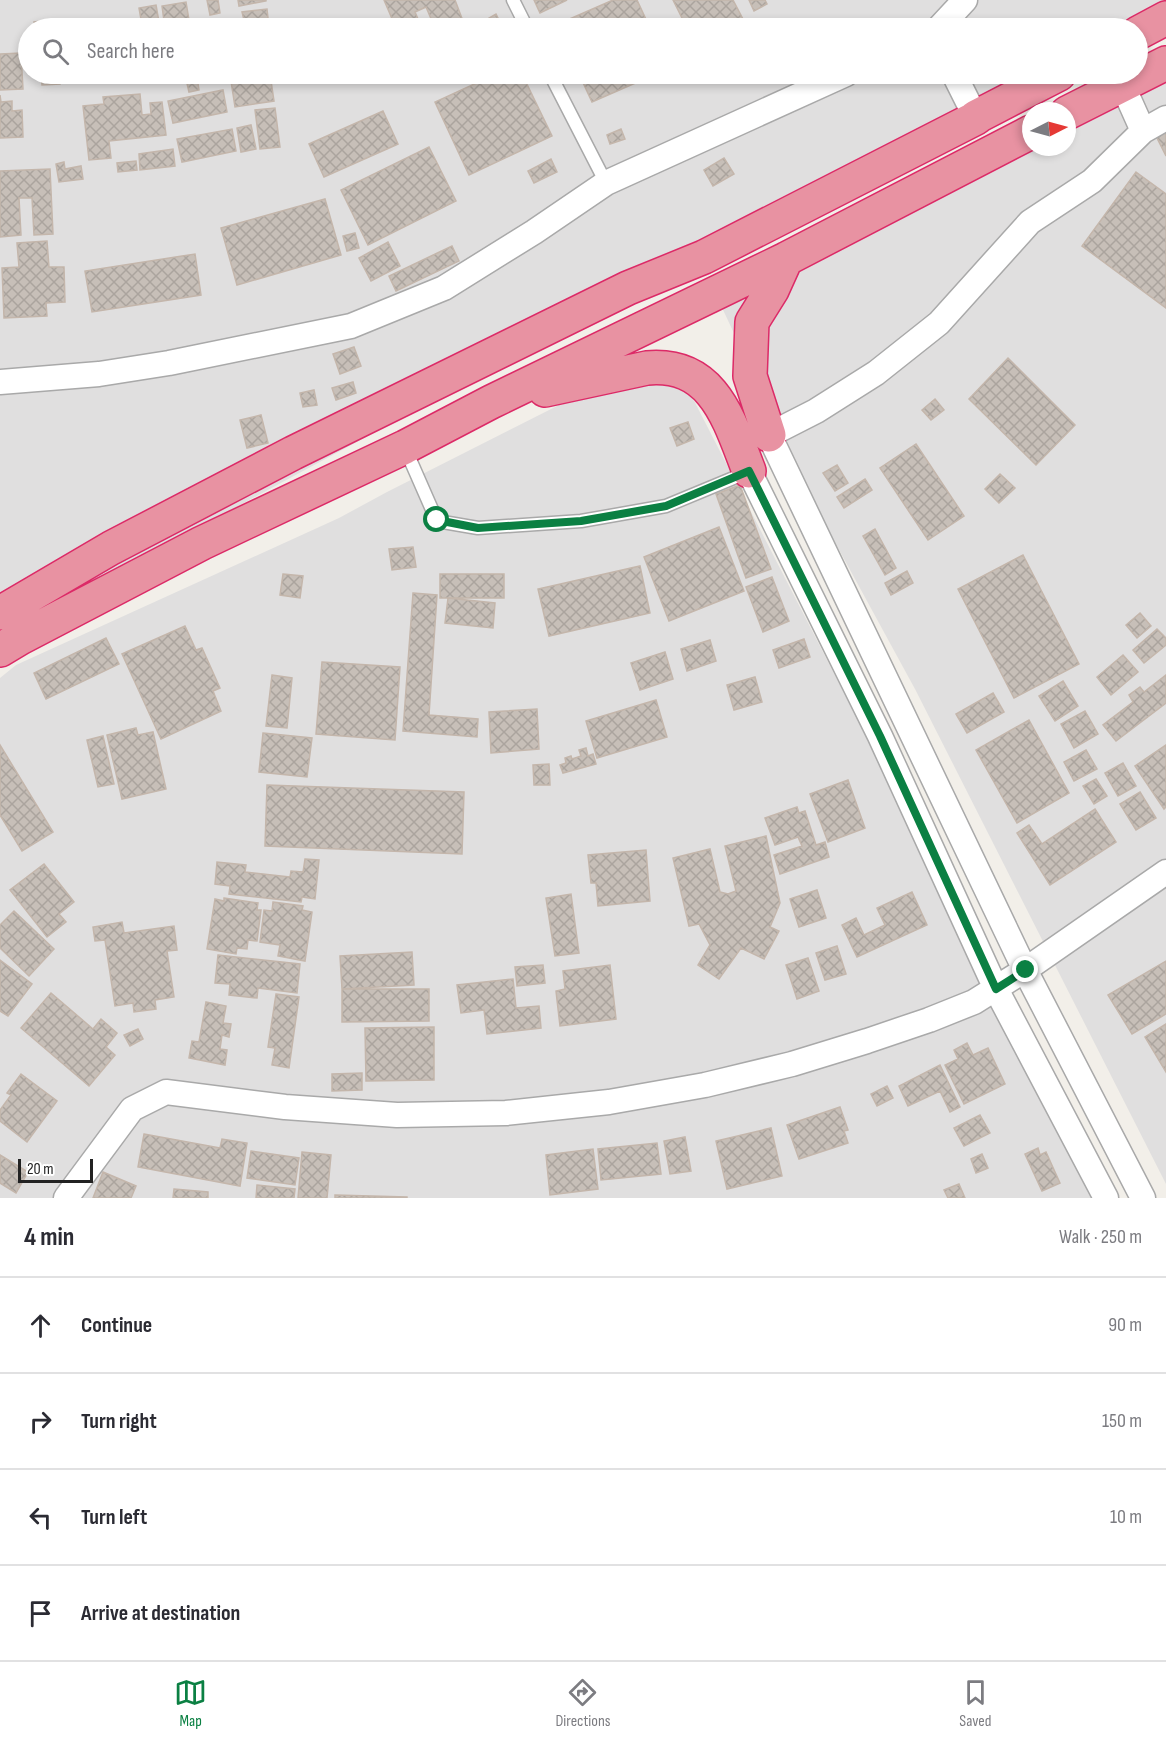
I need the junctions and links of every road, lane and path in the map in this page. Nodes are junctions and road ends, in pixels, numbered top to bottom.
1 (513, 0) edge
2 (964, 0) edge
3 (523, 18) edge
4 (948, 18) edge
5 (1166, 18) edge
6 (1148, 27) edge
7 (1166, 63) edge
8 (1148, 72) edge
9 (555, 84) edge
10 (824, 84) edge
11 (959, 84) edge
12 (1040, 84) edge
13 (1122, 84) joint
14 (1076, 108) edge
15 (976, 118) junction
16 (1166, 118) edge
17 (1143, 131) junction
18 (1022, 137) edge
19 (606, 183) junction
20 (786, 260) junction
21 (0, 382) edge
22 (491, 402) junction
23 (769, 435) junction
24 (405, 447) junction
25 (749, 471) junction
26 (0, 613) edge
27 (0, 650) edge
28 (1166, 872) edge
29 (1026, 970) junction
30 (996, 989) junction
31 (66, 1198) edge
32 (1106, 1198) edge
33 (1143, 1198) edge

1 - 3 lane
2 - 4 street
5 - 6 highway
7 - 8 highway
9 - 19 lane
10 - 19 street
11 - 15 street
12 - 15 highway
13 - 14 highway
13 - 17 street
15 - 26 highway
16 - 17 street
17 - 23 street
18 - 20 highway
19 - 21 street
20 - 22 highway
20 - 23 highway
22 - 24 highway
22 - 25 highway
23 - 29 street
24 - 25 lane
24 - 27 highway
25 - 30 street
28 - 29 street
29 - 30 street
29 - 33 street
30 - 31 street
30 - 32 street

